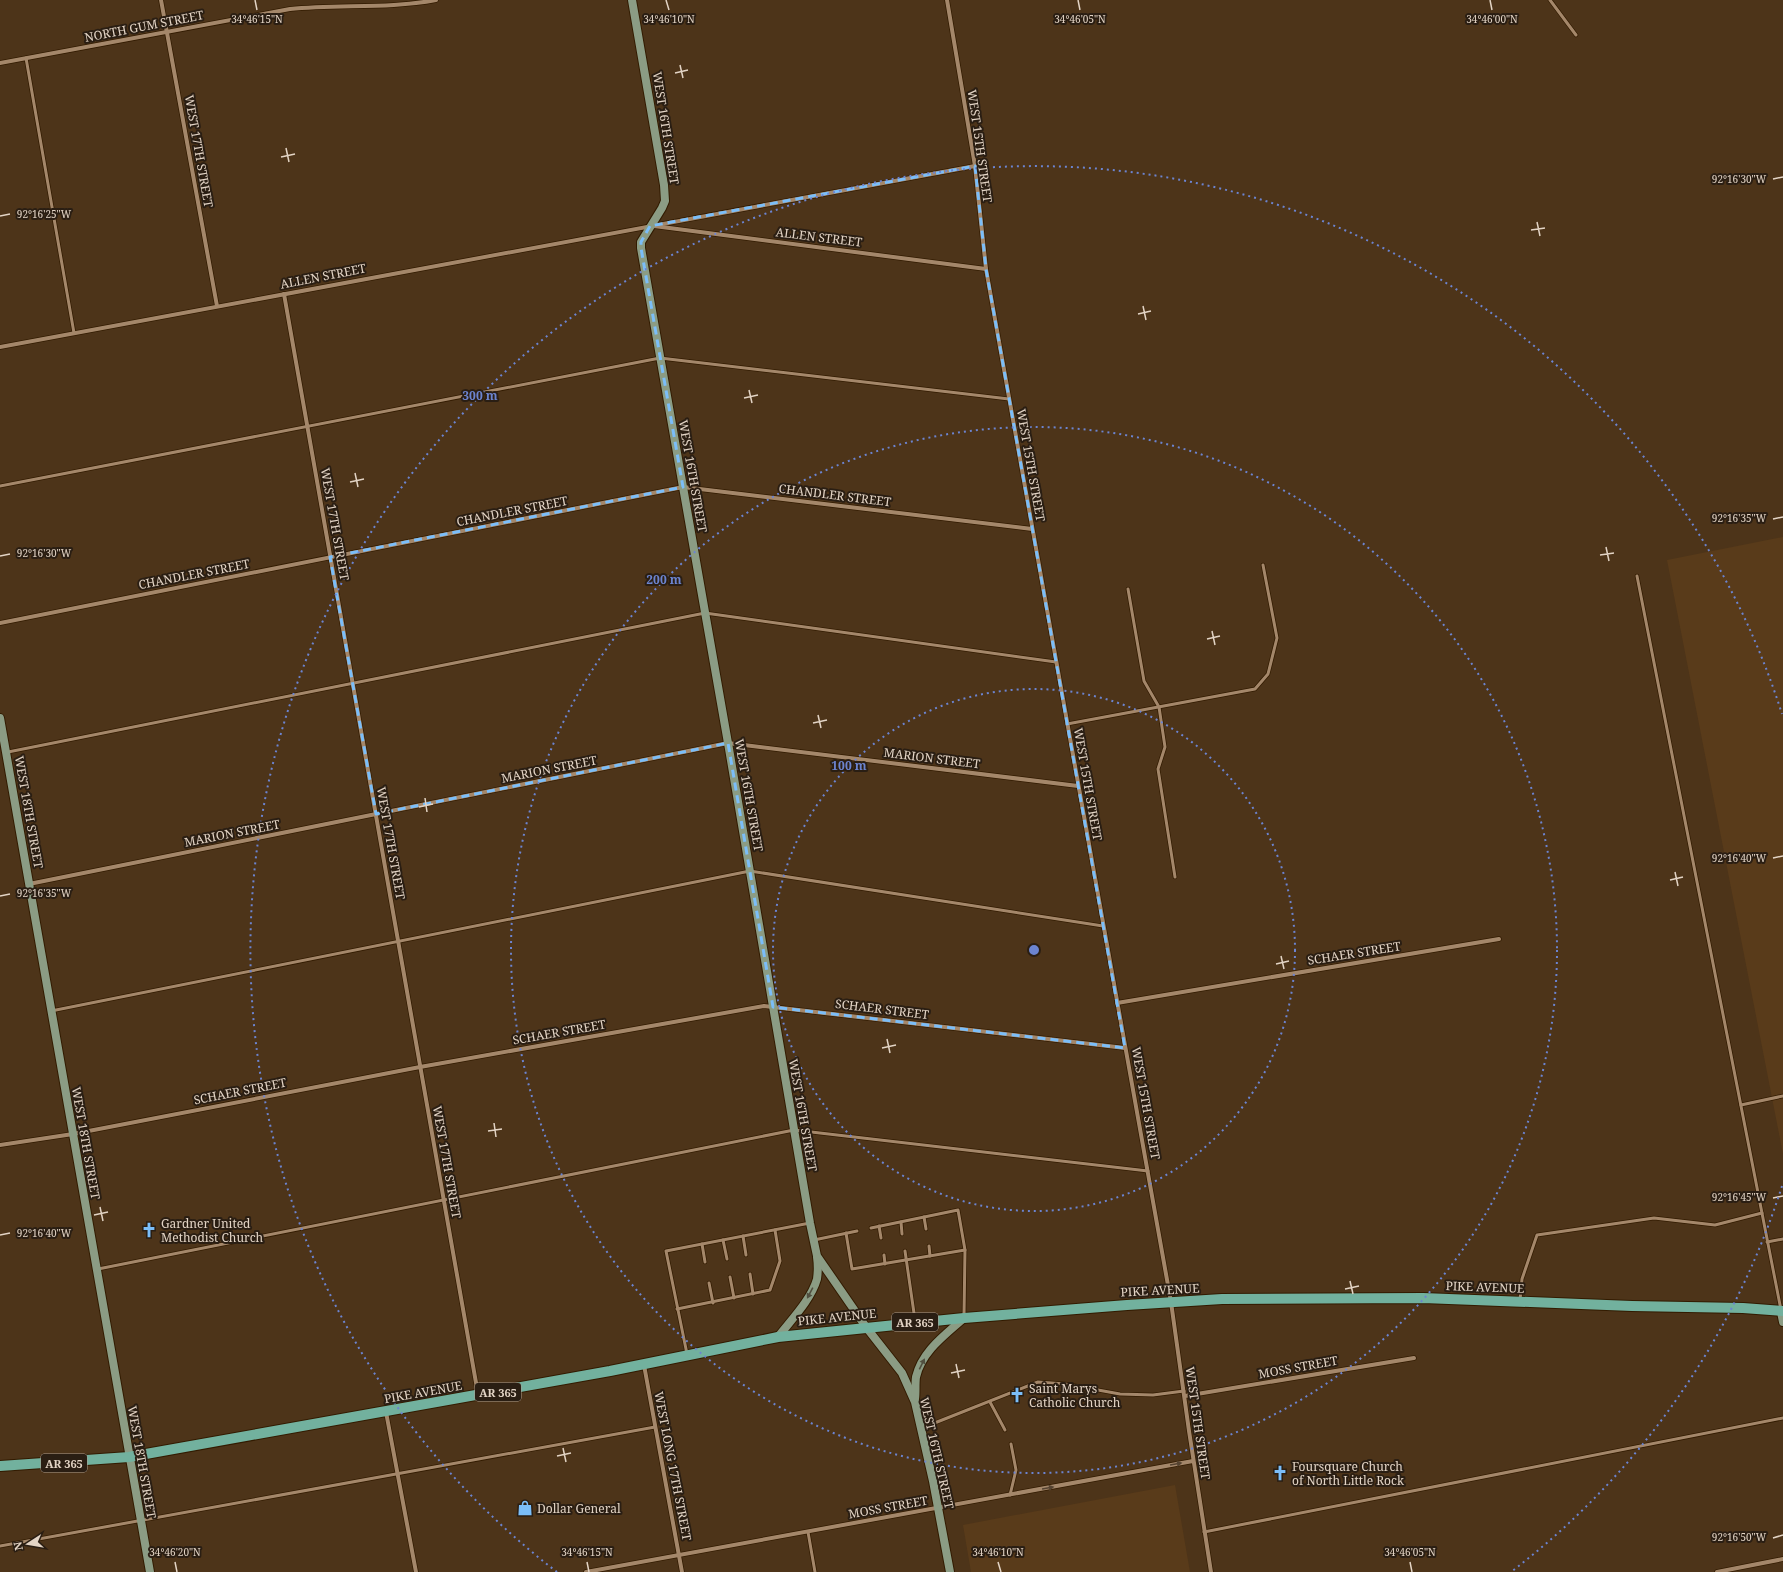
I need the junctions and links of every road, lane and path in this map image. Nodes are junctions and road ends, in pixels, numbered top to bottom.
1 (161, 0) edge
2 (436, 0) edge
3 (632, 0) edge
4 (947, 0) edge
5 (1550, 0) edge
6 (167, 32) junction
7 (1576, 36) dead end
8 (26, 58) junction
9 (0, 63) edge
10 (975, 166) junction
11 (650, 226) junction
12 (986, 269) junction
13 (284, 294) junction
14 (217, 306) junction
15 (74, 333) junction
16 (0, 347) edge
17 (660, 358) junction
18 (1009, 399) junction
19 (307, 426) junction
20 (0, 486) edge
21 (683, 487) junction
22 (1032, 528) junction
23 (330, 557) junction
24 (1263, 565) dead end
25 (1637, 576) dead end
26 (1128, 589) dead end
27 (705, 613) junction
28 (0, 623) edge
29 (1056, 662) junction
30 (353, 683) junction
31 (1158, 707) junction
32 (0, 718) edge
33 (1067, 724) junction
34 (728, 743) junction
35 (6, 752) junction
36 (1078, 786) junction
37 (376, 814) junction
38 (750, 871) junction
39 (1175, 877) dead end
40 (29, 884) junction
41 (1103, 926) junction
42 (1499, 939) dead end
43 (398, 942) junction
44 (1117, 1003) junction
45 (773, 1007) junction
46 (51, 1011) junction
47 (1125, 1048) junction
48 (420, 1067) junction
49 (1783, 1096) edge
50 (1741, 1105) junction
51 (794, 1130) junction
52 (73, 1134) junction
53 (0, 1146) edge
54 (1148, 1171) junction
55 (444, 1200) junction
56 (1762, 1213) junction
57 (924, 1217) junction
58 (901, 1222) junction
59 (810, 1223) junction
60 (879, 1226) junction
61 (871, 1228) dead end
62 (926, 1229) dead end
63 (774, 1230) junction
64 (857, 1231) dead end
65 (846, 1233) junction
66 (902, 1234) dead end
67 (743, 1236) junction
68 (880, 1238) dead end
69 (1783, 1239) edge
70 (723, 1240) junction
71 (814, 1240) junction
72 (1767, 1242) junction
73 (702, 1244) junction
74 (929, 1246) dead end
75 (965, 1250) junction
76 (905, 1251) dead end
77 (746, 1255) dead end
78 (884, 1255) dead end
79 (817, 1256) junction
80 (930, 1256) junction
81 (727, 1259) dead end
82 (906, 1260) junction
83 (705, 1262) dead end
84 (885, 1264) junction
85 (96, 1270) junction
86 (750, 1274) dead end
87 (730, 1277) dead end
88 (709, 1283) dead end
89 (753, 1294) junction
90 (734, 1298) junction
91 (1171, 1302) junction
92 (1520, 1302) junction
93 (713, 1303) junction
94 (677, 1309) junction
95 (1782, 1315) edge
96 (964, 1318) junction
97 (916, 1322) junction
98 (866, 1328) junction
99 (778, 1337) junction
100 (687, 1356) junction
101 (1414, 1358) dead end
102 (644, 1364) junction
103 (1184, 1391) junction
104 (479, 1395) junction
105 (1185, 1396) junction
106 (915, 1402) junction
107 (990, 1402) junction
108 (386, 1411) junction
109 (1783, 1418) edge
110 (655, 1427) junction
111 (921, 1428) junction
112 (1005, 1430) dead end
113 (1011, 1444) dead end
114 (129, 1457) junction
115 (1193, 1461) junction
116 (0, 1466) edge
117 (398, 1474) junction
118 (1010, 1495) junction
119 (938, 1508) junction
120 (140, 1520) junction
121 (808, 1532) junction
122 (1204, 1532) junction
123 (0, 1546) edge
124 (679, 1555) junction
125 (1783, 1559) edge
126 (150, 1572) edge
127 (416, 1572) edge
128 (586, 1572) edge
129 (682, 1572) edge
130 (815, 1572) edge
131 (950, 1572) edge
132 (1211, 1572) edge
133 (1717, 1572) edge

1 - 6 street, WEST 17TH STREET
2 - 6 street, NORTH GUM STREET
3 - 11 street, WEST 16TH STREET
4 - 10 street, WEST 15TH STREET
5 - 7 lane
6 - 8 street, NORTH GUM STREET
6 - 14 street, WEST 17TH STREET
8 - 9 street, NORTH GUM STREET
8 - 15 lane
10 - 11 street, ALLEN STREET
10 - 12 street, WEST 15TH STREET
11 - 12 street, ALLEN STREET
11 - 13 street, ALLEN STREET
11 - 17 street, WEST 16TH STREET
12 - 18 street, WEST 15TH STREET
13 - 14 street, ALLEN STREET
13 - 19 street, WEST 17TH STREET
14 - 15 street, ALLEN STREET
15 - 16 street, ALLEN STREET
17 - 18 lane
17 - 19 lane
17 - 21 street, WEST 16TH STREET
18 - 22 street, WEST 15TH STREET
19 - 20 lane
19 - 23 street, WEST 17TH STREET
21 - 22 street, CHANDLER STREET
21 - 23 street, CHANDLER STREET
21 - 27 street, WEST 16TH STREET
22 - 29 street, WEST 15TH STREET
23 - 28 street, CHANDLER STREET
23 - 30 street, WEST 17TH STREET
24 - 31 lane
25 - 50 lane
26 - 31 lane
27 - 29 lane
27 - 30 lane
27 - 34 street, WEST 16TH STREET
29 - 33 street, WEST 15TH STREET
30 - 35 lane
30 - 37 street, WEST 17TH STREET
31 - 33 lane
31 - 39 lane
32 - 35 street, WEST 18TH STREET
33 - 36 street, WEST 15TH STREET
34 - 36 street, MARION STREET
34 - 37 street, MARION STREET
34 - 38 street, WEST 16TH STREET
35 - 40 street, WEST 18TH STREET
36 - 41 street, WEST 15TH STREET
37 - 40 street, MARION STREET
37 - 43 street, WEST 17TH STREET
38 - 41 lane
38 - 43 lane
38 - 45 street, WEST 16TH STREET
40 - 46 street, WEST 18TH STREET
41 - 44 street, WEST 15TH STREET
42 - 44 street, SCHAER STREET
43 - 46 lane
43 - 48 street, WEST 17TH STREET
44 - 47 street, WEST 15TH STREET
45 - 47 street, SCHAER STREET
45 - 48 street, SCHAER STREET
45 - 51 street, WEST 16TH STREET
46 - 52 street, WEST 18TH STREET
47 - 54 street, WEST 15TH STREET
48 - 52 street, SCHAER STREET
48 - 55 street, WEST 17TH STREET
49 - 50 lane
50 - 56 lane
51 - 54 lane
51 - 55 lane
51 - 59 street, WEST 16TH STREET
52 - 53 street, SCHAER STREET
52 - 85 street, WEST 18TH STREET
54 - 91 street, WEST 15TH STREET
55 - 85 lane
55 - 104 street, WEST 17TH STREET
56 - 72 lane
56 - 92 lane
57 - 58 lane
57 - 62 lane
57 - 75 lane
58 - 60 lane
58 - 66 lane
59 - 63 lane
59 - 71 street, WEST 16TH STREET
60 - 61 lane
60 - 68 lane
63 - 67 lane
63 - 89 lane
64 - 65 lane
65 - 71 lane
65 - 84 lane
67 - 70 lane
67 - 77 lane
69 - 72 lane
70 - 73 lane
70 - 81 lane
71 - 79 street, WEST 16TH STREET
72 - 95 lane
73 - 83 lane
73 - 94 lane
74 - 80 lane
75 - 80 lane
75 - 96 lane
76 - 82 lane
78 - 84 lane
79 - 98 street, WEST 16TH STREET
79 -> 99 street
80 - 82 lane
82 - 84 lane
82 - 97 lane
85 - 114 street, WEST 18TH STREET
86 - 89 lane
87 - 90 lane
88 - 93 lane
89 - 90 lane
90 - 93 lane
91 - 92 main road, PIKE AVENUE / AR 365
91 - 96 main road, PIKE AVENUE / AR 365
91 - 103 street, WEST 15TH STREET
92 - 95 main road, PIKE AVENUE / AR 365
93 - 94 lane
94 - 100 lane
96 - 97 main road, PIKE AVENUE / AR 365
106 -> 96 street
97 - 98 main road, PIKE AVENUE / AR 365
98 - 99 main road, PIKE AVENUE / AR 365
98 - 106 street, WEST 16TH STREET
99 - 100 main road, PIKE AVENUE / AR 365
100 - 102 main road, PIKE AVENUE / AR 365
101 - 105 street, MOSS STREET
102 - 104 main road, PIKE AVENUE / AR 365
102 - 110 street, WEST LONG 17TH STREET
103 - 105 street, WEST 15TH STREET
103 - 107 lane
104 - 108 main road, PIKE AVENUE / AR 365
105 - 115 street, WEST 15TH STREET
106 - 111 street, WEST 16TH STREET
107 - 111 lane
107 - 112 lane
108 - 114 main road, PIKE AVENUE / AR 365
108 - 117 street
109 - 122 lane
110 - 117 lane
110 - 124 street, WEST LONG 17TH STREET
111 - 119 street, WEST 16TH STREET
113 - 118 lane
114 - 116 main road, PIKE AVENUE / AR 365
114 - 120 street, WEST 18TH STREET
118 -> 115 street, MOSS STREET
115 - 122 street, WEST 15TH STREET
117 - 120 lane
117 - 127 street
118 - 119 street, MOSS STREET
119 - 121 street, MOSS STREET
119 - 131 street, WEST 16TH STREET
120 - 123 lane
120 - 126 street, WEST 18TH STREET
121 - 124 street, MOSS STREET
121 - 130 lane
122 - 132 street, WEST 15TH STREET
124 - 128 street, MOSS STREET
124 - 129 street, WEST LONG 17TH STREET
125 - 133 street

